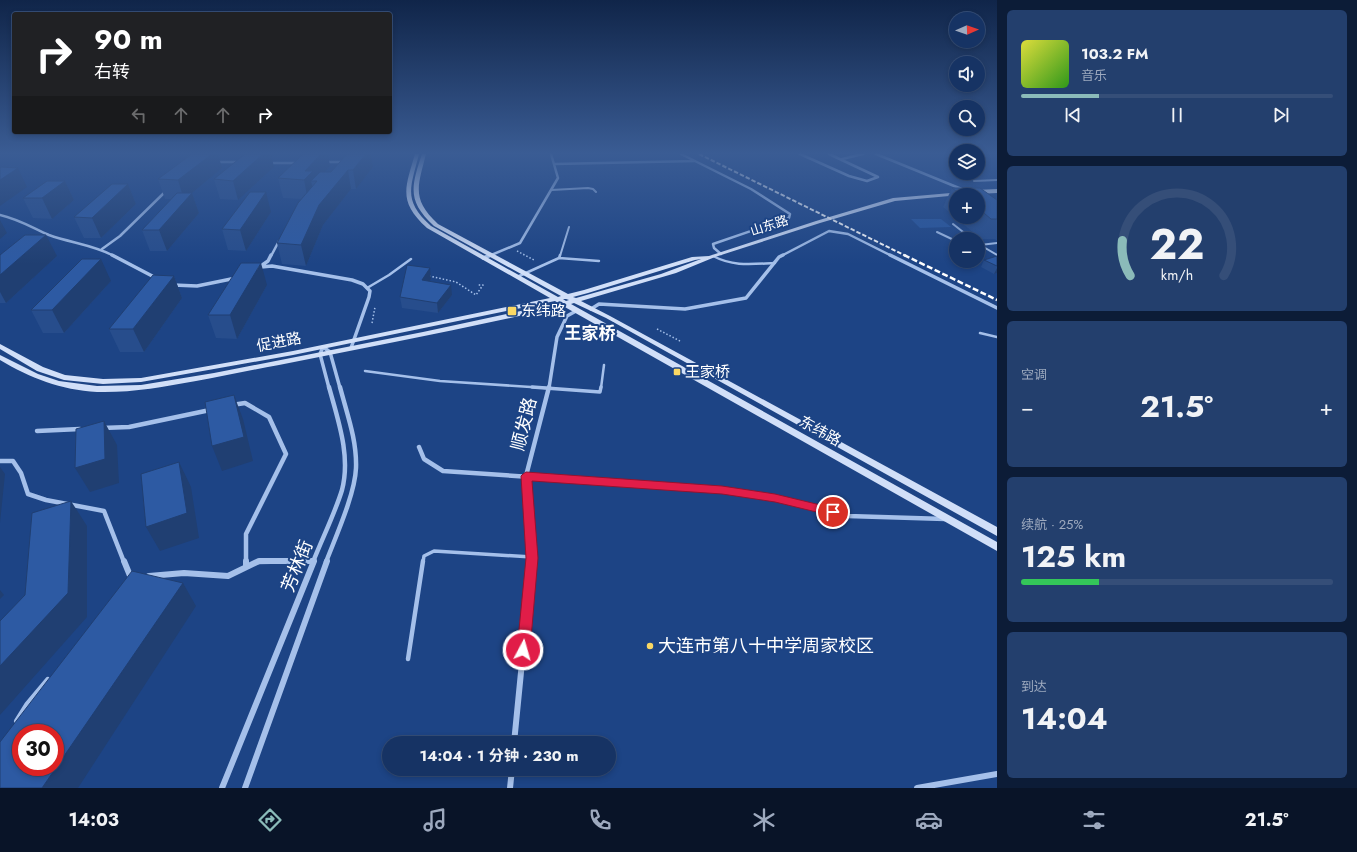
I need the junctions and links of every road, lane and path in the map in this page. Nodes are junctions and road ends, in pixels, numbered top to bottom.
1 (550, 190) edge
2 (166, 191) edge
3 (408, 191) edge
4 (416, 191) edge
5 (752, 191) edge
6 (997, 191) edge
7 (985, 192) edge
8 (949, 195) edge
9 (0, 215) edge
10 (953, 224) dead end
11 (569, 227) dead end
12 (937, 232) dead end
13 (963, 232) edge
14 (281, 238) edge
15 (949, 238) edge
16 (997, 243) edge
17 (985, 244) edge
18 (985, 249) edge
19 (102, 250) junction
20 (516, 251) dead end
21 (721, 254) junction
22 (490, 255) junction
23 (997, 255) edge
24 (713, 256) junction
25 (483, 258) junction
26 (559, 258) junction
27 (411, 259) dead end
28 (534, 260) dead end
29 (599, 261) dead end
30 (775, 263) junction
31 (260, 267) junction
32 (254, 271) edge
33 (523, 274) junction
34 (239, 276) edge
35 (425, 276) edge
36 (516, 277) junction
37 (159, 279) edge
38 (170, 284) edge
39 (478, 285) dead end
40 (367, 288) junction
41 (376, 300) dead end
42 (562, 300) junction
43 (575, 301) junction
44 (997, 308) edge
45 (591, 309) junction
46 (576, 311) junction
47 (372, 323) dead end
48 (657, 329) dead end
49 (980, 333) dead end
50 (997, 337) edge
51 (680, 341) dead end
52 (353, 344) junction
53 (0, 346) edge
54 (322, 350) junction
55 (330, 352) junction
56 (0, 357) edge
57 (604, 366) dead end
58 (365, 371) dead end
59 (549, 388) junction
60 (229, 406) edge
61 (214, 409) edge
62 (98, 428) edge
63 (83, 429) edge
64 (37, 431) dead end
65 (419, 447) dead end
66 (0, 460) edge
67 (526, 476) junction
68 (947, 519) junction
69 (997, 532) edge
70 (997, 547) edge
71 (532, 558) junction
72 (314, 561) junction
73 (246, 567) junction
74 (138, 577) edge
75 (146, 577) edge
76 (130, 578) junction
77 (126, 583) edge
78 (408, 659) dead end
79 (52, 675) edge
80 (15, 724) edge
81 (515, 736) edge
82 (997, 774) edge
83 (511, 776) edge
84 (222, 788) edge
85 (245, 788) edge
86 (510, 788) edge
87 (917, 788) edge

1 - 22 street
2 - 19 street
3 - 25 main road, 东纬路
4 - 22 main road, 东纬路
5 - 21 street
6 - 7 main road, 山东路
8 - 21 main road, 山东路
9 - 19 street
10 - 13 lane
11 - 26 lane
12 - 15 lane
14 - 31 street
16 - 17 lane
18 - 23 lane
19 - 37 street
20 - 28 path
21 - 24 main road, 山东路
22 - 25 street
22 - 33 main road, 东纬路
24 - 30 lane
24 - 42 main road, 山东路
24 - 43 main road, 山东路
25 - 36 main road, 东纬路
26 - 29 lane
26 - 33 lane
27 - 40 lane
30 - 44 street
30 - 45 street
31 - 32 street
31 - 40 street
33 - 36 lane
33 - 42 main road, 东纬路
34 - 38 street
35 - 39 path
36 - 42 main road, 东纬路
40 - 52 street
41 - 47 path
42 - 43 main road, 东纬路
42 - 46 main road, 东纬路
42 - 52 main road, 促进路
43 - 45 main road, 东纬路
45 - 69 main road, 东纬路
46 - 59 street, 顺发路
46 - 68 main road, 东纬路
48 - 51 path
49 - 50 lane
52 - 54 main road, 促进路
52 - 55 main road, 促进路
53 - 54 main road, 促进路
54 - 55 main road, 促进路
54 - 56 main road, 促进路
54 - 72 street, 芳林街
55 - 85 street
57 - 59 lane
58 - 59 lane
59 - 67 street, 顺发路
60 - 73 street
61 - 62 street
63 - 64 street
65 - 67 street
66 - 76 street
67 - 68 street
67 - 71 street, 顺发路
68 - 70 main road, 东纬路
71 - 78 lane
71 - 81 street, 顺发路
72 - 73 street
72 - 84 street, 芳林街
73 - 75 street
74 - 76 street
76 - 77 street
79 - 80 street
82 - 87 street
83 - 86 street

